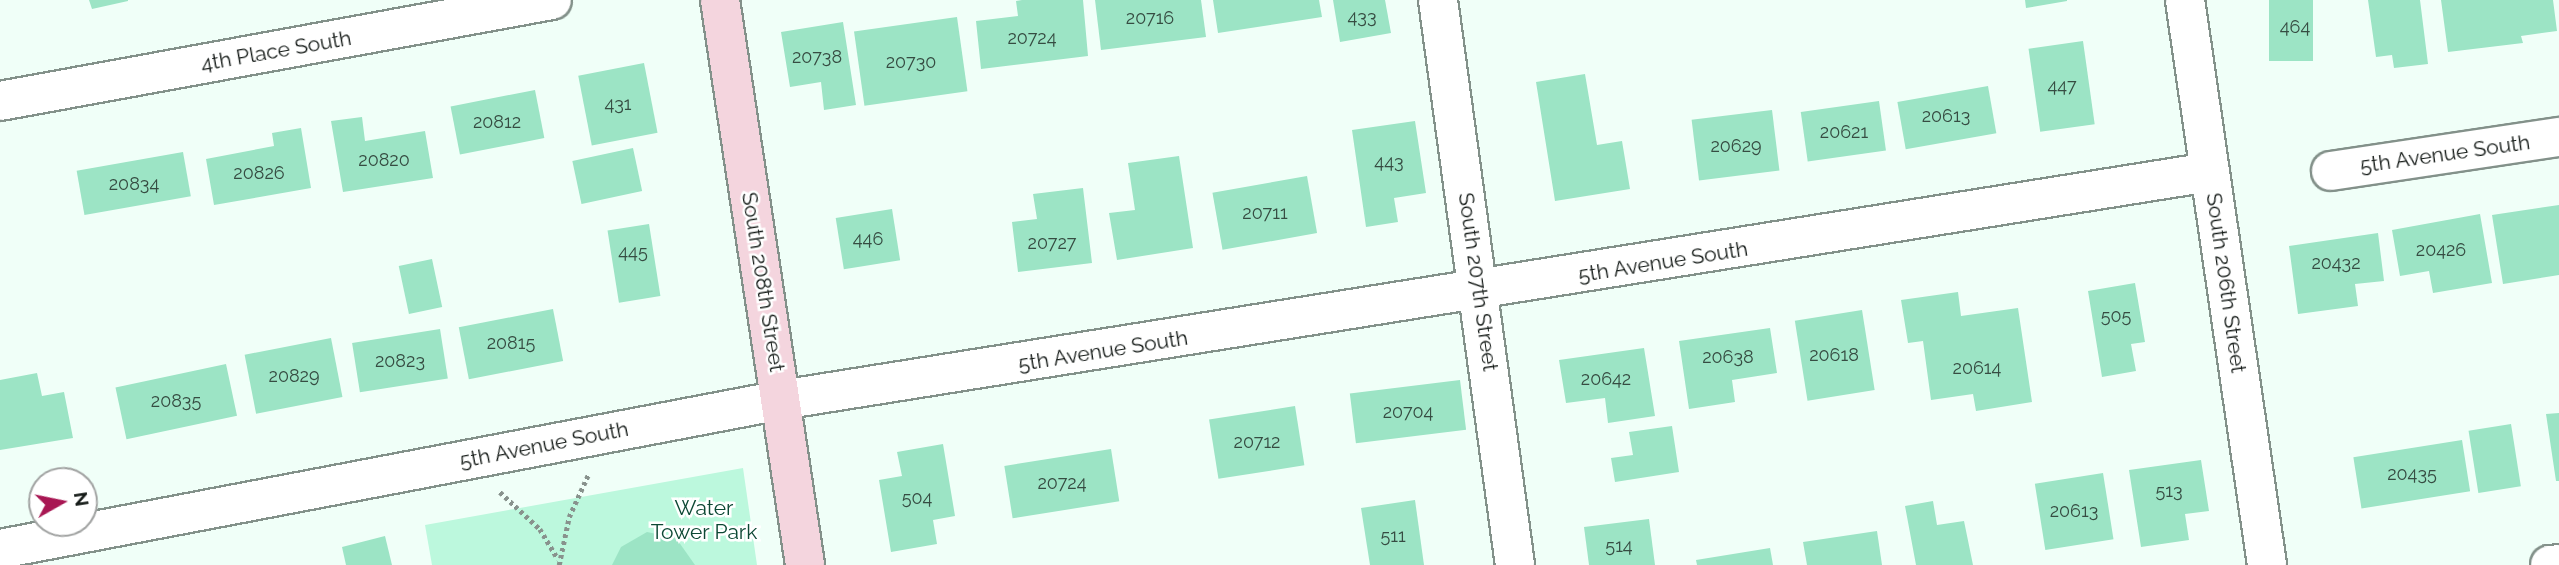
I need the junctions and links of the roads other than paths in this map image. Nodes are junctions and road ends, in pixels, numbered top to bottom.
1 (552, 0) edge
2 (720, 0) edge
3 (1438, 0) edge
4 (2185, 0) edge
5 (0, 101) edge
6 (2559, 137) edge
7 (2331, 171) dead end
8 (2210, 172) junction
9 (1480, 293) junction
10 (782, 400) junction
11 (0, 549) edge
12 (2559, 564) edge
13 (805, 565) edge
14 (1515, 565) edge
15 (2267, 565) edge
16 (2550, 565) edge

1 - 5 street, 4th Place South
2 - 10 street, South 208th Street
3 - 9 street, South 207th Street
4 - 8 street, South 206th Street
6 - 7 street, 5th Avenue South
8 - 9 street, 5th Avenue South
8 - 15 street, South 206th Street
9 - 10 street, 5th Avenue South
9 - 14 street, South 207th Street
10 - 11 street, 5th Avenue South
10 - 13 street, South 208th Street
12 - 16 street

